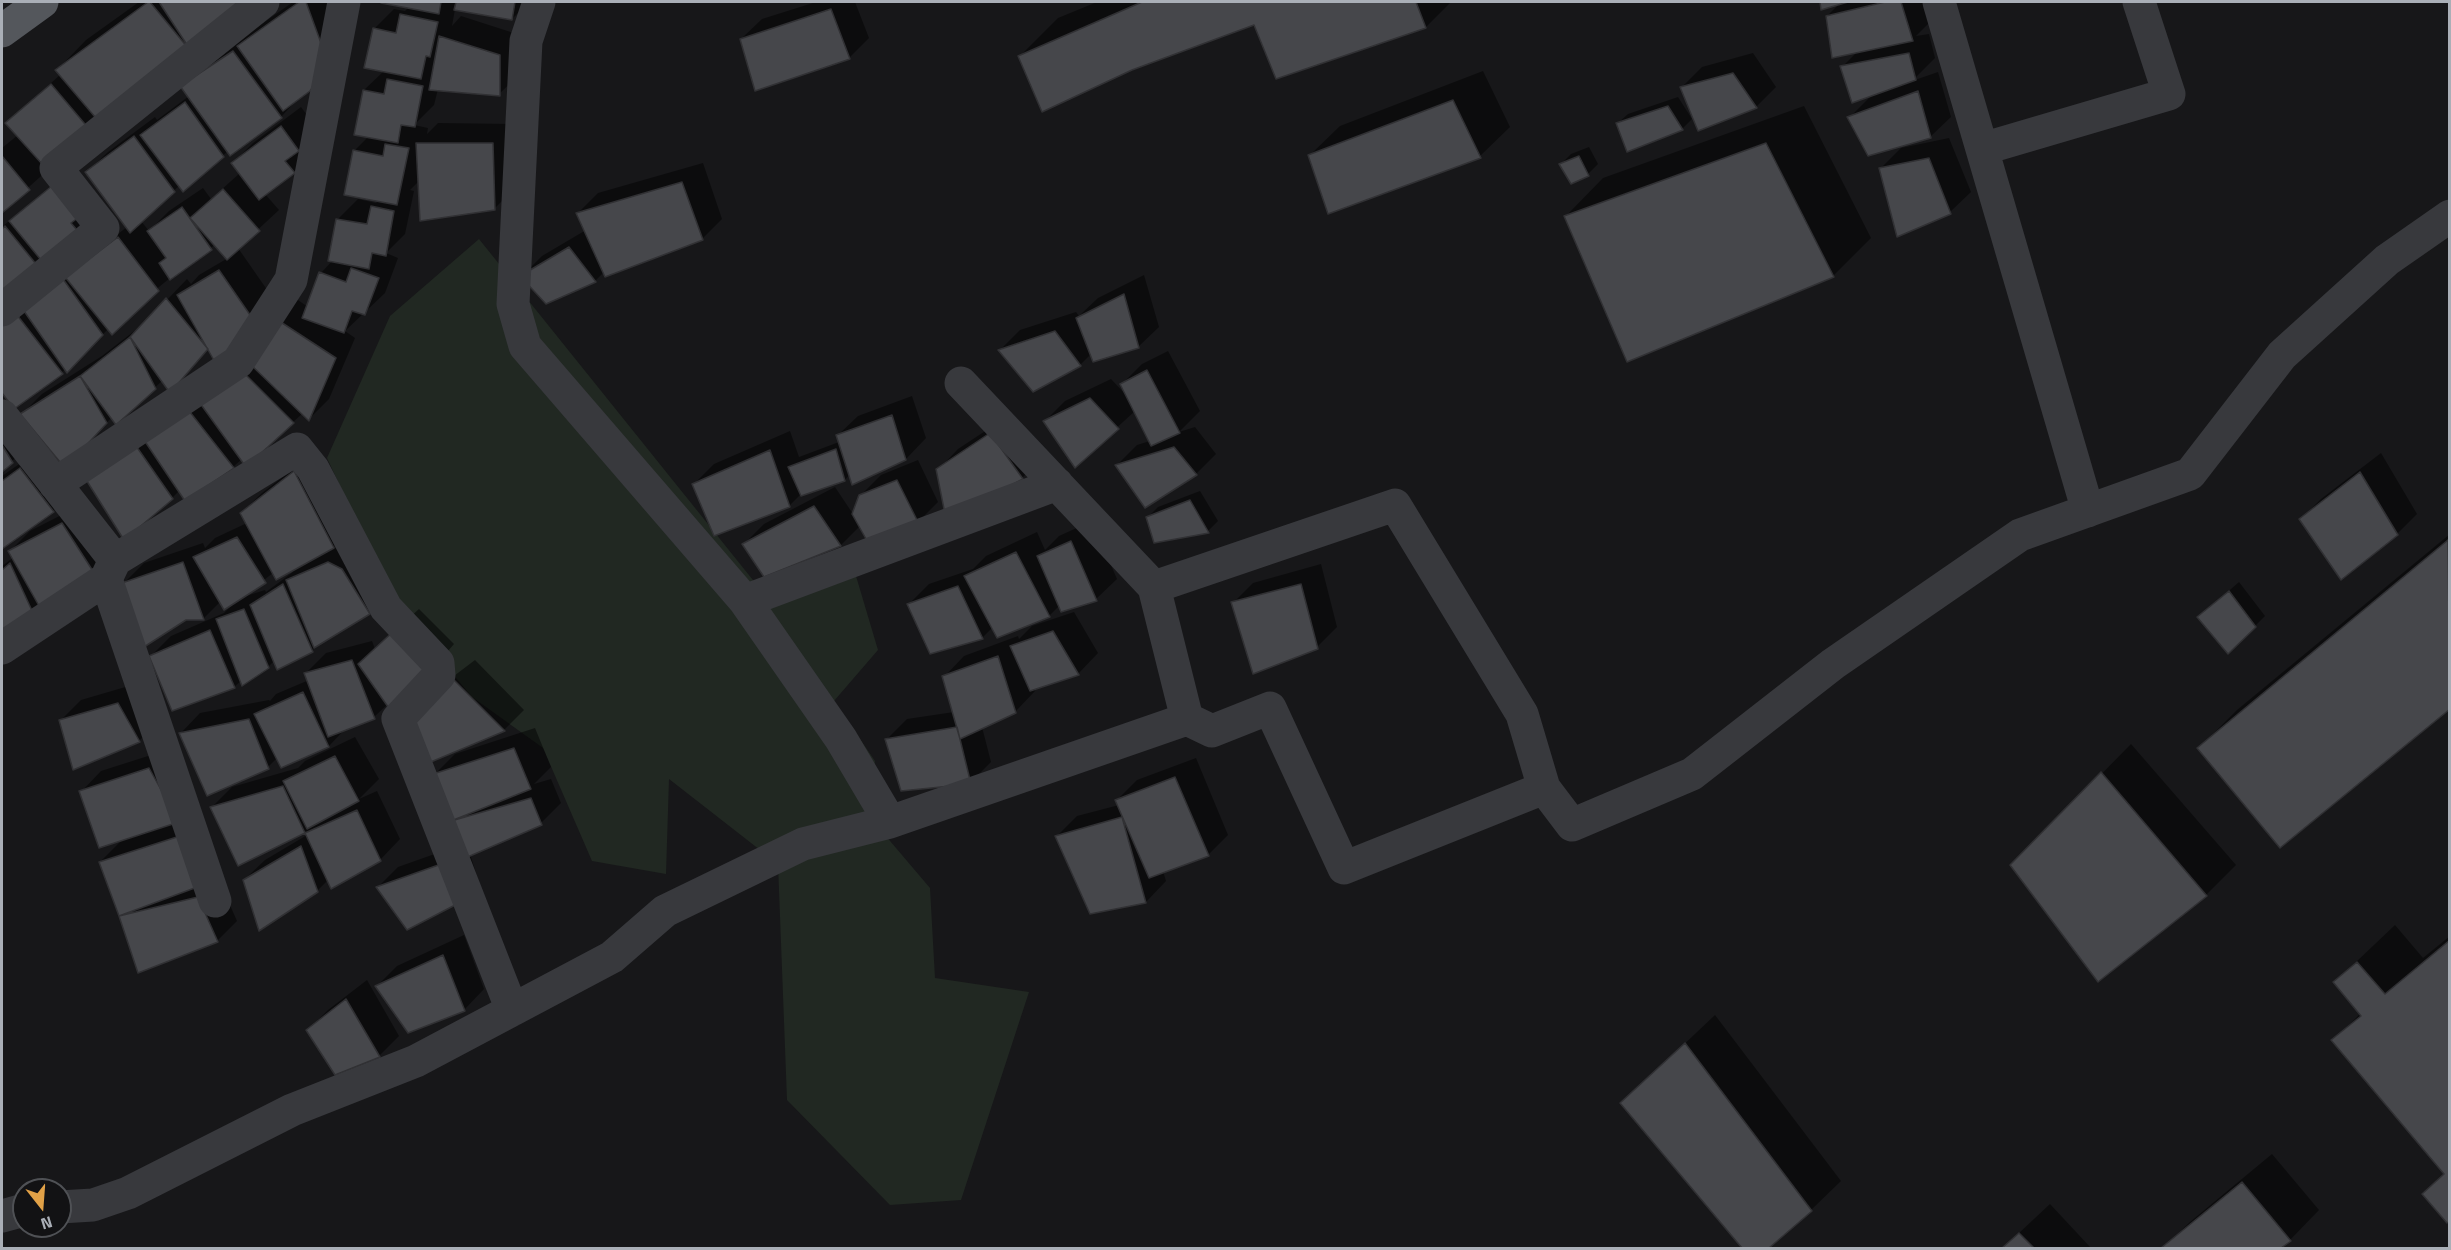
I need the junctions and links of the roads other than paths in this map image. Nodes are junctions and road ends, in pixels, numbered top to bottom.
1 (42, 2) edge
2 (262, 2) edge
3 (344, 2) edge
4 (539, 2) edge
5 (1939, 2) edge
6 (2139, 2) edge
7 (2, 31) edge
8 (1982, 149) junction
9 (2450, 216) edge
10 (2, 309) edge
11 (961, 382) dead end
12 (2, 416) edge
13 (1057, 483) junction
14 (55, 484) junction
15 (2088, 511) junction
16 (110, 570) junction
17 (1154, 587) junction
18 (745, 601) junction
19 (2, 648) edge
20 (1187, 718) junction
21 (1544, 788) junction
22 (890, 822) junction
23 (215, 902) dead end
24 (512, 1010) junction
25 (72, 1207) edge

1 - 7 main road
2 - 10 street
3 - 14 street
4 - 18 street
5 - 8 street
6 - 8 street
8 - 15 street
9 - 15 street
11 - 13 street
12 - 14 street
13 - 17 street
13 - 18 street
14 - 16 street
15 - 21 street
16 - 19 street
16 - 23 street
16 - 24 street
17 - 20 street
17 - 21 street
18 - 22 street
20 - 21 street
20 - 22 street
22 - 24 street
24 - 25 street

